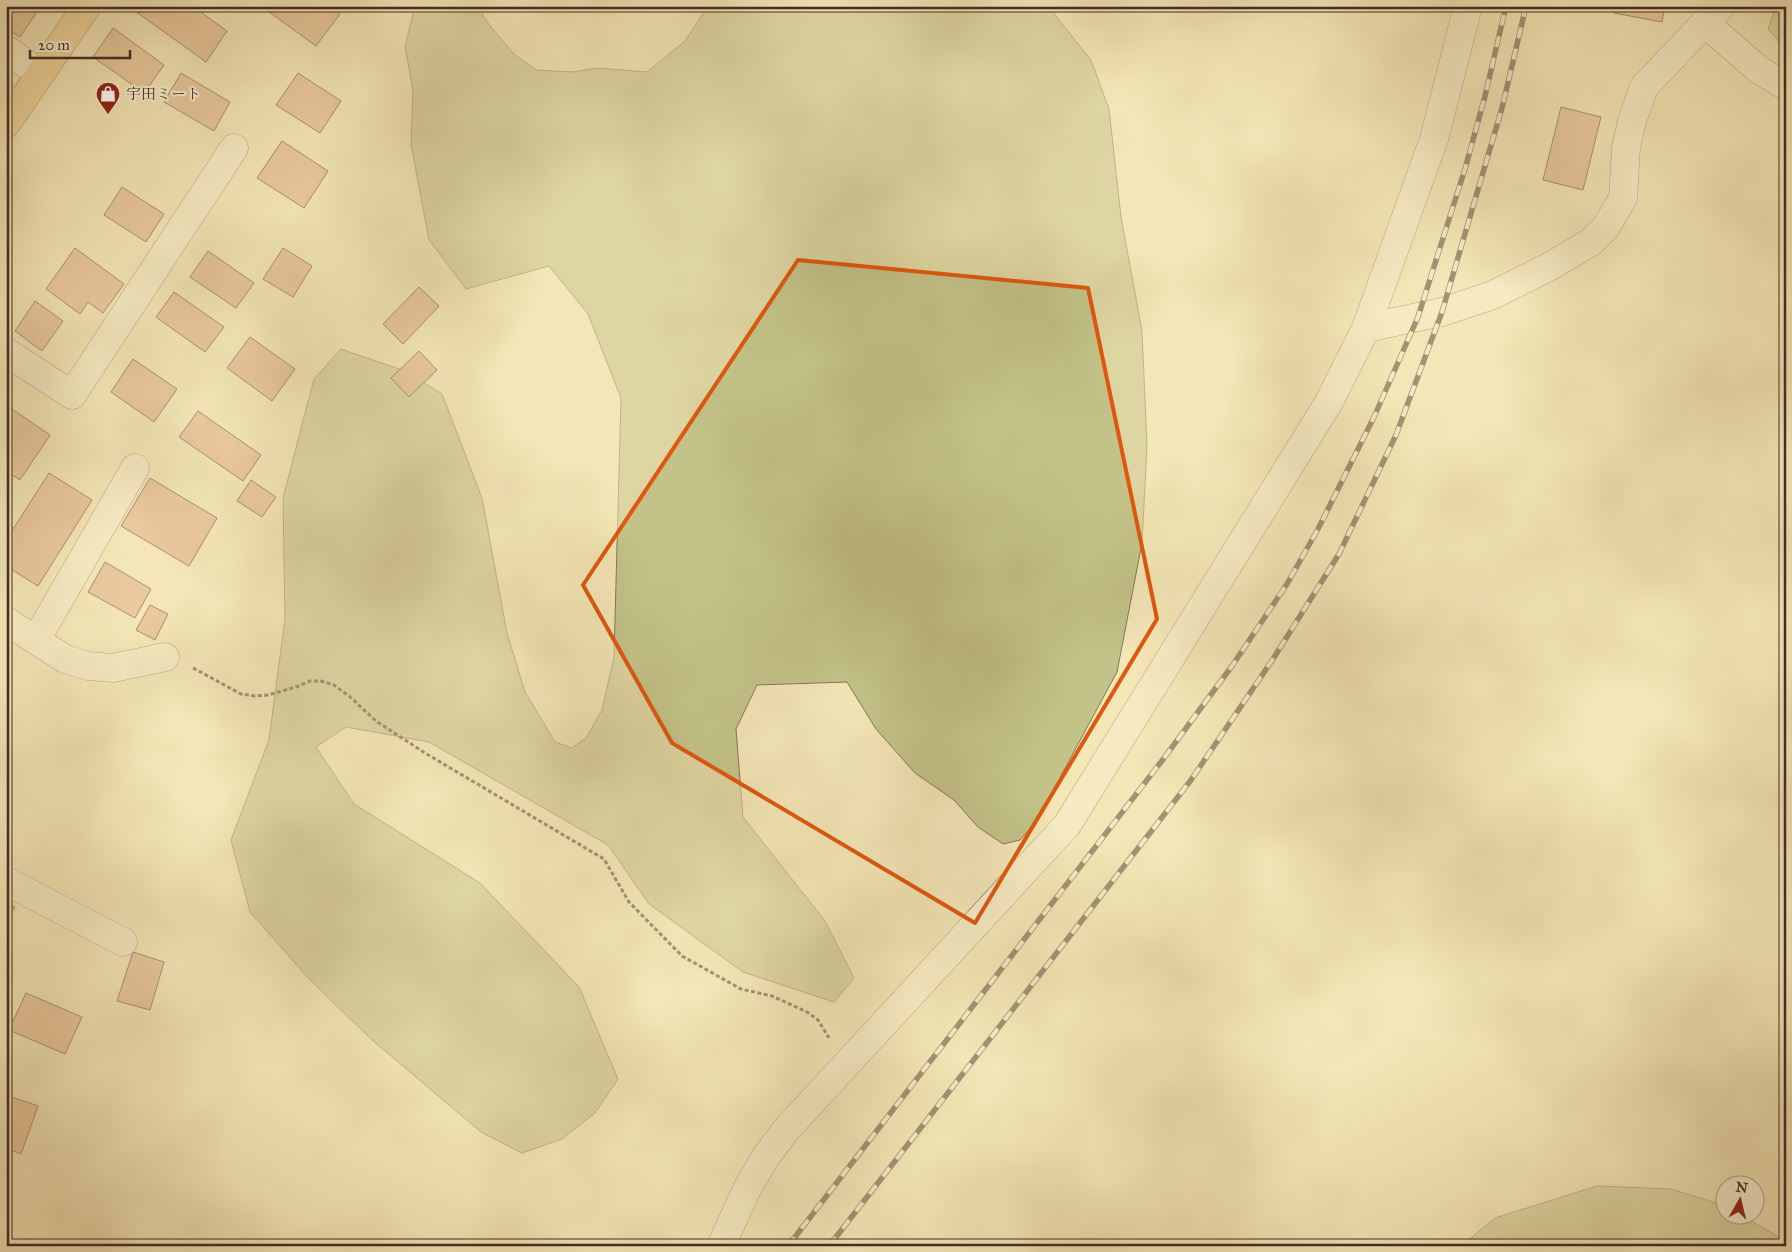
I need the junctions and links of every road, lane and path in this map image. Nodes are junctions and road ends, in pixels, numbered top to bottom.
1 (88, 6) edge
2 (1468, 6) edge
3 (1713, 15) edge
4 (6, 48) edge
5 (40, 74) junction
6 (1786, 86) edge
7 (6, 124) edge
8 (234, 148) dead end
9 (1366, 328) junction
10 (6, 352) edge
11 (135, 468) dead end
12 (6, 620) edge
13 (36, 640) junction
14 (165, 657) joint
15 (6, 881) edge
16 (124, 942) dead end
17 (843, 1068) junction
18 (721, 1246) edge

1 - 5 highway
2 - 9 street
3 - 6 street
3 - 9 street
4 - 5 street
5 - 7 highway
8 - 10 street
9 - 17 street
11 - 13 street
12 - 13 street
13 - 14 street
14 - 17 path
15 - 16 street
17 - 18 street

